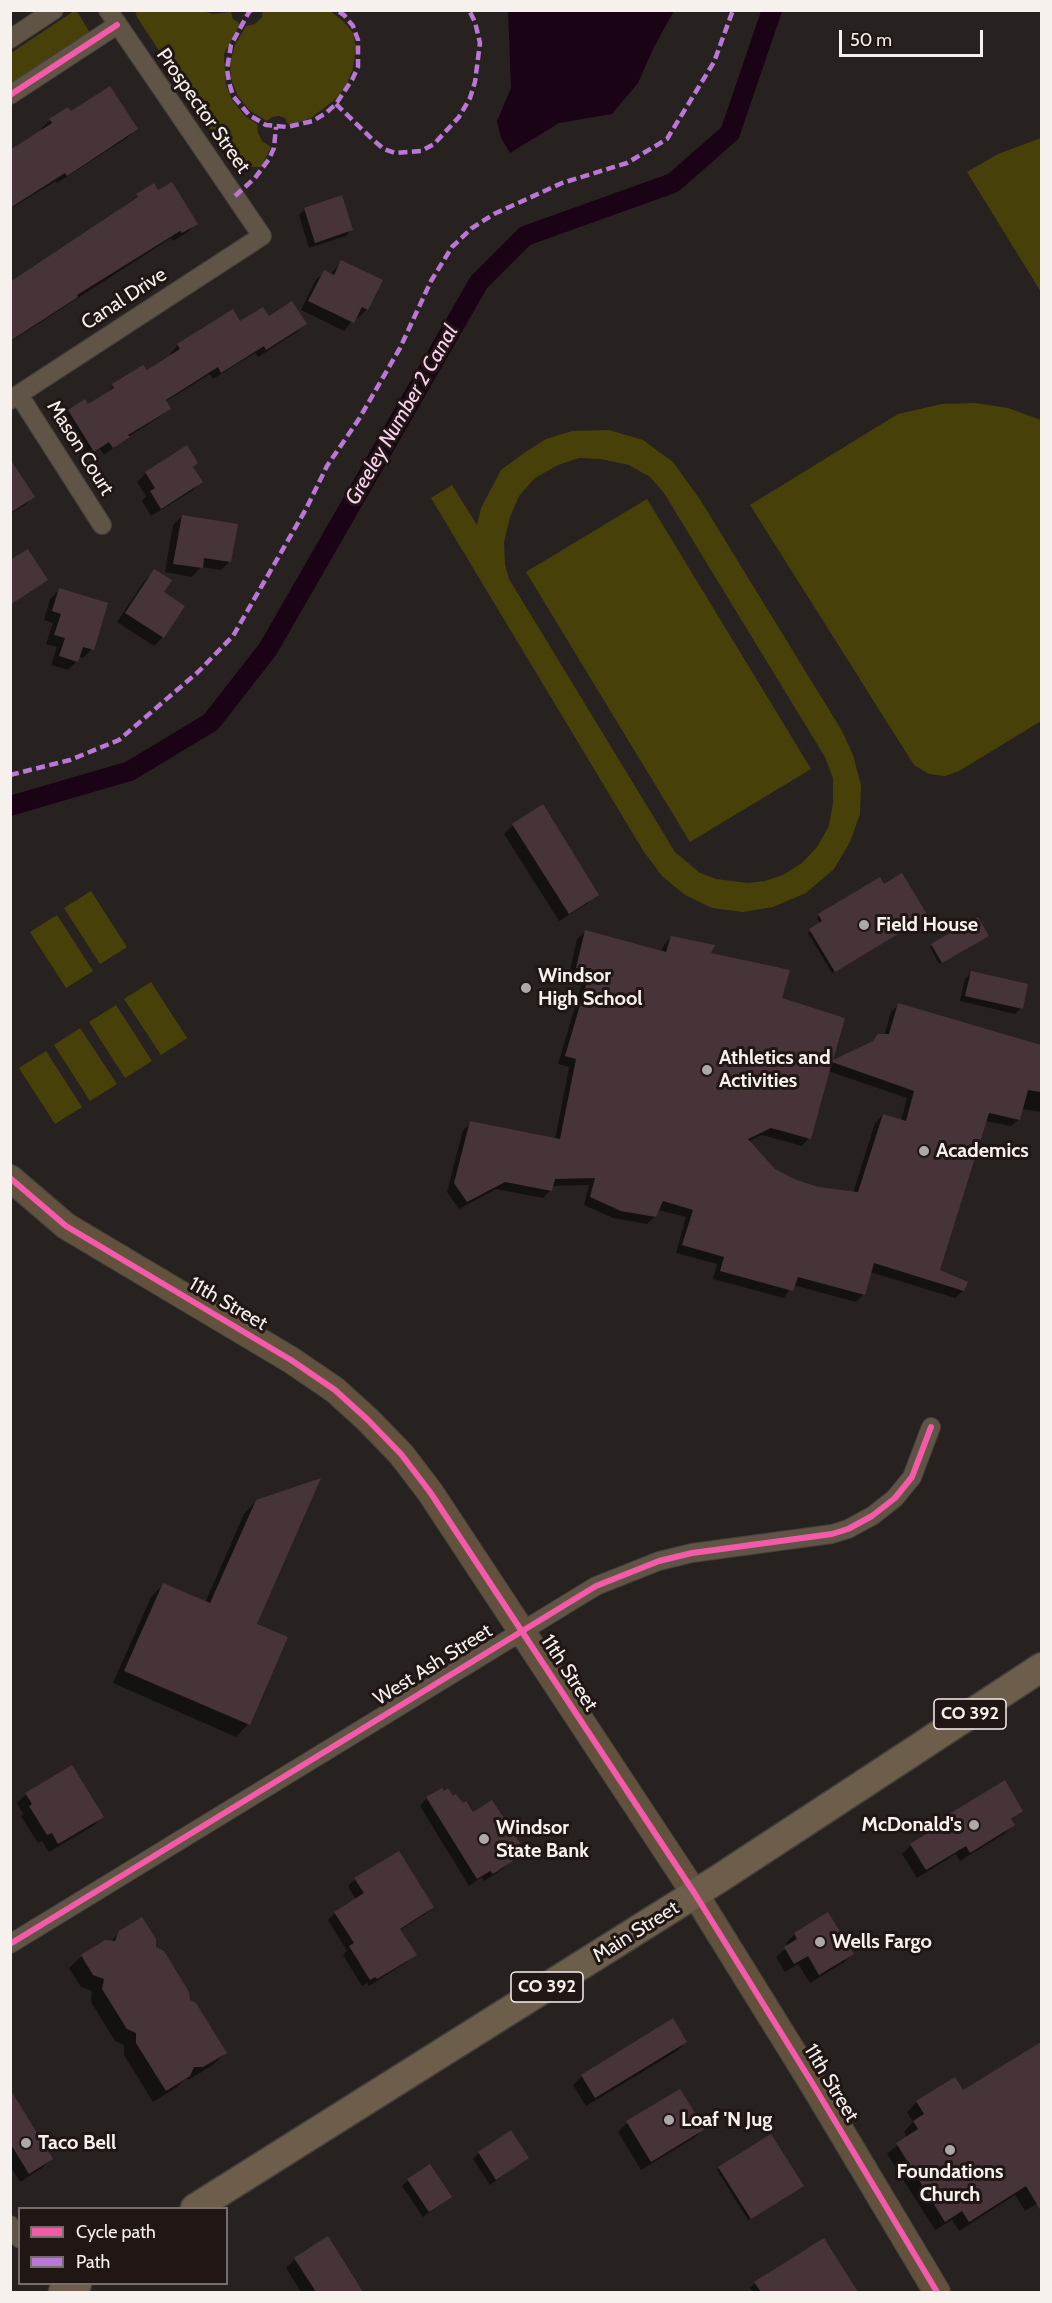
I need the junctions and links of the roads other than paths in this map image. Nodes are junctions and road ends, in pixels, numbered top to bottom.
1 (54, 10) edge
2 (113, 18) edge
3 (10, 39) edge
4 (10, 95) edge
5 (262, 236) joint
6 (15, 398) edge
7 (102, 525) dead end
8 (10, 1178) edge
9 (931, 1427) dead end
10 (521, 1630) junction
11 (1041, 1668) edge
12 (694, 1894) junction
13 (10, 1944) edge
14 (197, 2207) edge
15 (937, 2292) edge

1 - 3 street
2 - 4 street
2 - 5 street, Prospector Street
5 - 6 street, Canal Drive
6 - 7 street, Mason Court
8 - 10 street, 11th Street
9 - 10 street, West Ash Street
10 - 12 street, 11th Street
10 - 13 street, West Ash Street
11 - 12 main road, Main Street / CO 392
12 - 14 main road, Main Street / CO 392
12 - 15 street, 11th Street

